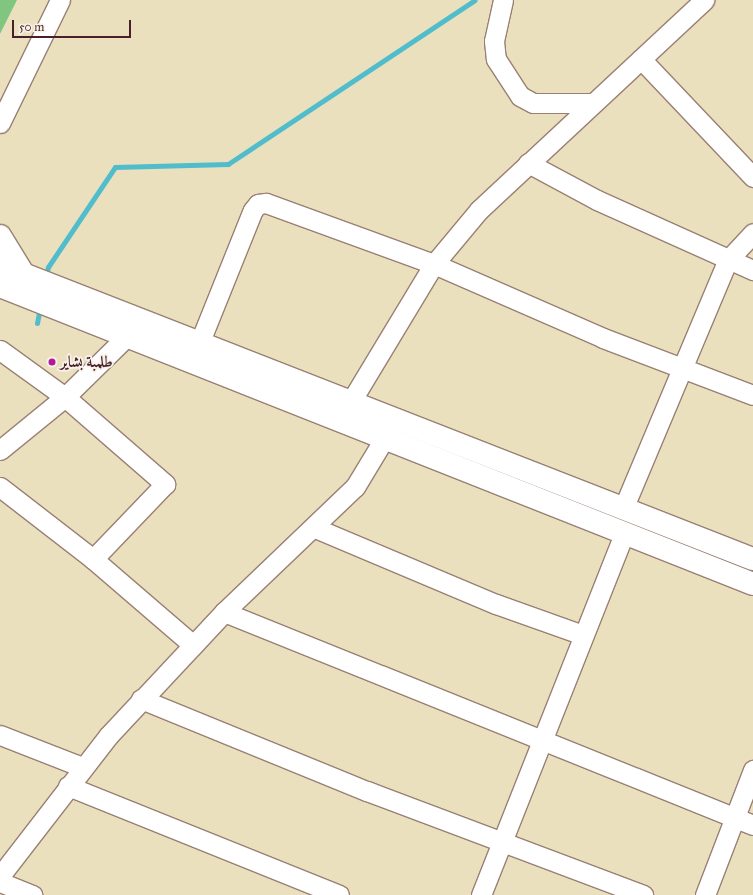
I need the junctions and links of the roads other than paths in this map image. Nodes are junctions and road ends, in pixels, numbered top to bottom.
1 (60, 0) edge
2 (503, 0) edge
3 (704, 0) edge
4 (641, 59) junction
5 (593, 103) junction
6 (0, 123) edge
7 (528, 163) junction
8 (753, 177) edge
9 (753, 233) edge
10 (0, 236) edge
11 (727, 260) junction
12 (434, 264) junction
13 (0, 265) edge
14 (753, 270) edge
15 (24, 274) junction
16 (0, 286) edge
17 (126, 337) junction
18 (199, 344) junction
19 (0, 350) edge
20 (680, 368) junction
21 (753, 395) edge
22 (65, 397) junction
23 (350, 403) junction
24 (384, 438) junction
25 (0, 450) edge
26 (0, 487) edge
27 (623, 509) junction
28 (315, 528) junction
29 (624, 533) junction
30 (93, 559) junction
31 (753, 559) edge
32 (753, 584) edge
33 (224, 612) junction
34 (583, 635) junction
35 (193, 645) junction
36 (141, 699) junction
37 (0, 735) edge
38 (541, 740) junction
39 (82, 767) junction
40 (753, 770) edge
41 (68, 786) junction
42 (736, 818) junction
43 (753, 826) edge
44 (503, 839) junction
45 (0, 876) edge
46 (0, 882) edge
47 (32, 895) edge
48 (339, 895) edge
49 (481, 895) edge
50 (643, 895) edge
51 (705, 895) edge

1 - 6 street
2 - 5 street
3 - 4 street
4 - 5 street
4 - 8 street
5 - 7 street
7 - 11 street
7 - 12 street
9 - 11 street
10 - 15 main road
11 - 14 street
11 - 20 street
12 - 18 street
12 - 20 street
12 - 23 street
13 - 15 main road
15 - 18 main road
16 - 17 main road
17 - 22 street
17 - 24 main road
18 - 23 main road
19 - 22 street
20 - 21 street
20 - 27 street
22 - 25 street
22 - 30 street
23 - 27 main road
24 - 28 street
24 - 29 main road
26 - 30 street
27 - 31 main road
28 - 33 street
28 - 34 street
29 - 32 main road
29 - 34 street
30 - 35 street
33 - 35 street
33 - 38 street
34 - 38 street
35 - 36 street
36 - 39 street
36 - 44 street
37 - 39 street
38 - 42 street
38 - 44 street
39 - 41 street
40 - 42 street
41 - 45 street
41 - 48 street
42 - 43 street
42 - 51 street
44 - 49 street
44 - 50 street
46 - 47 street

